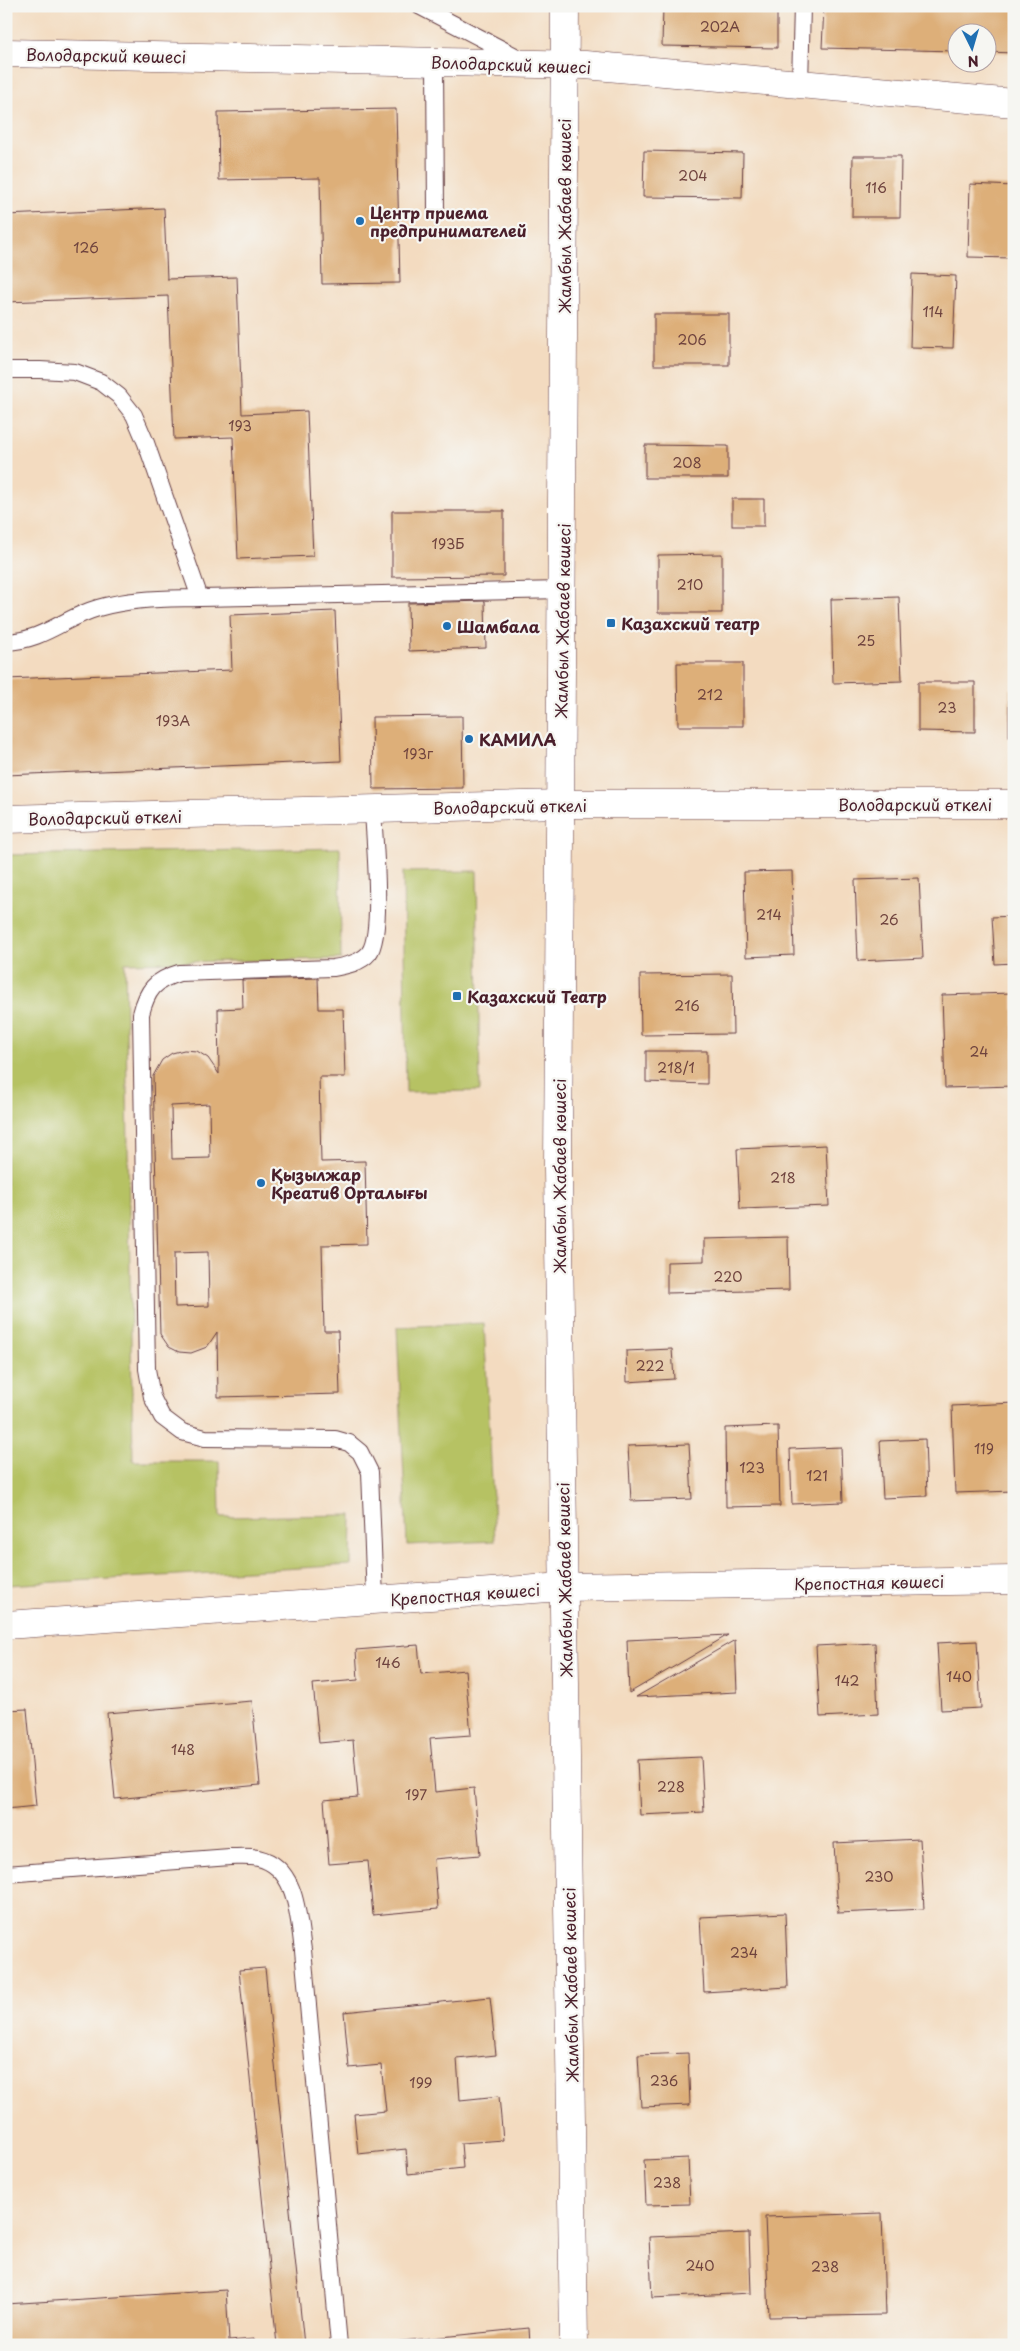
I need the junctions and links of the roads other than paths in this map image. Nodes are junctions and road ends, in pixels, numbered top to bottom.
1 (419, 6) edge
2 (566, 6) edge
3 (802, 6) edge
4 (6, 53) edge
5 (435, 61) junction
6 (530, 63) junction
7 (565, 64) junction
8 (800, 84) junction
9 (1014, 103) edge
10 (436, 212) dead end
11 (6, 370) edge
12 (563, 590) junction
13 (200, 598) junction
14 (6, 642) edge
15 (560, 804) junction
16 (1014, 804) edge
17 (373, 810) junction
18 (6, 819) edge
19 (1014, 1580) edge
20 (564, 1587) junction
21 (375, 1599) junction
22 (6, 1625) edge
23 (6, 1874) edge
24 (338, 2345) edge
25 (574, 2345) edge

1 - 6 lane
2 - 7 street, Жамбыл Жабаев көшесі
3 - 8 lane
4 - 5 street, Володарский көшесі
5 - 6 street, Володарский көшесі
5 - 10 lane
6 - 7 street, Володарский көшесі
7 - 8 street, Володарский көшесі
7 - 12 street, Жамбыл Жабаев көшесі
8 - 9 street, Володарский көшесі
11 - 13 lane
12 - 13 lane
12 - 15 street, Жамбыл Жабаев көшесі
13 - 14 lane
15 - 16 street, Володарский өткелі
15 - 17 street, Володарский өткелі
15 - 20 street, Жамбыл Жабаев көшесі
17 - 18 street, Володарский өткелі
17 - 21 lane
19 - 20 street, Крепостная көшесі
20 - 21 street, Крепостная көшесі
20 - 25 street, Жамбыл Жабаев көшесі
21 - 22 street, Крепостная көшесі
23 - 24 lane

